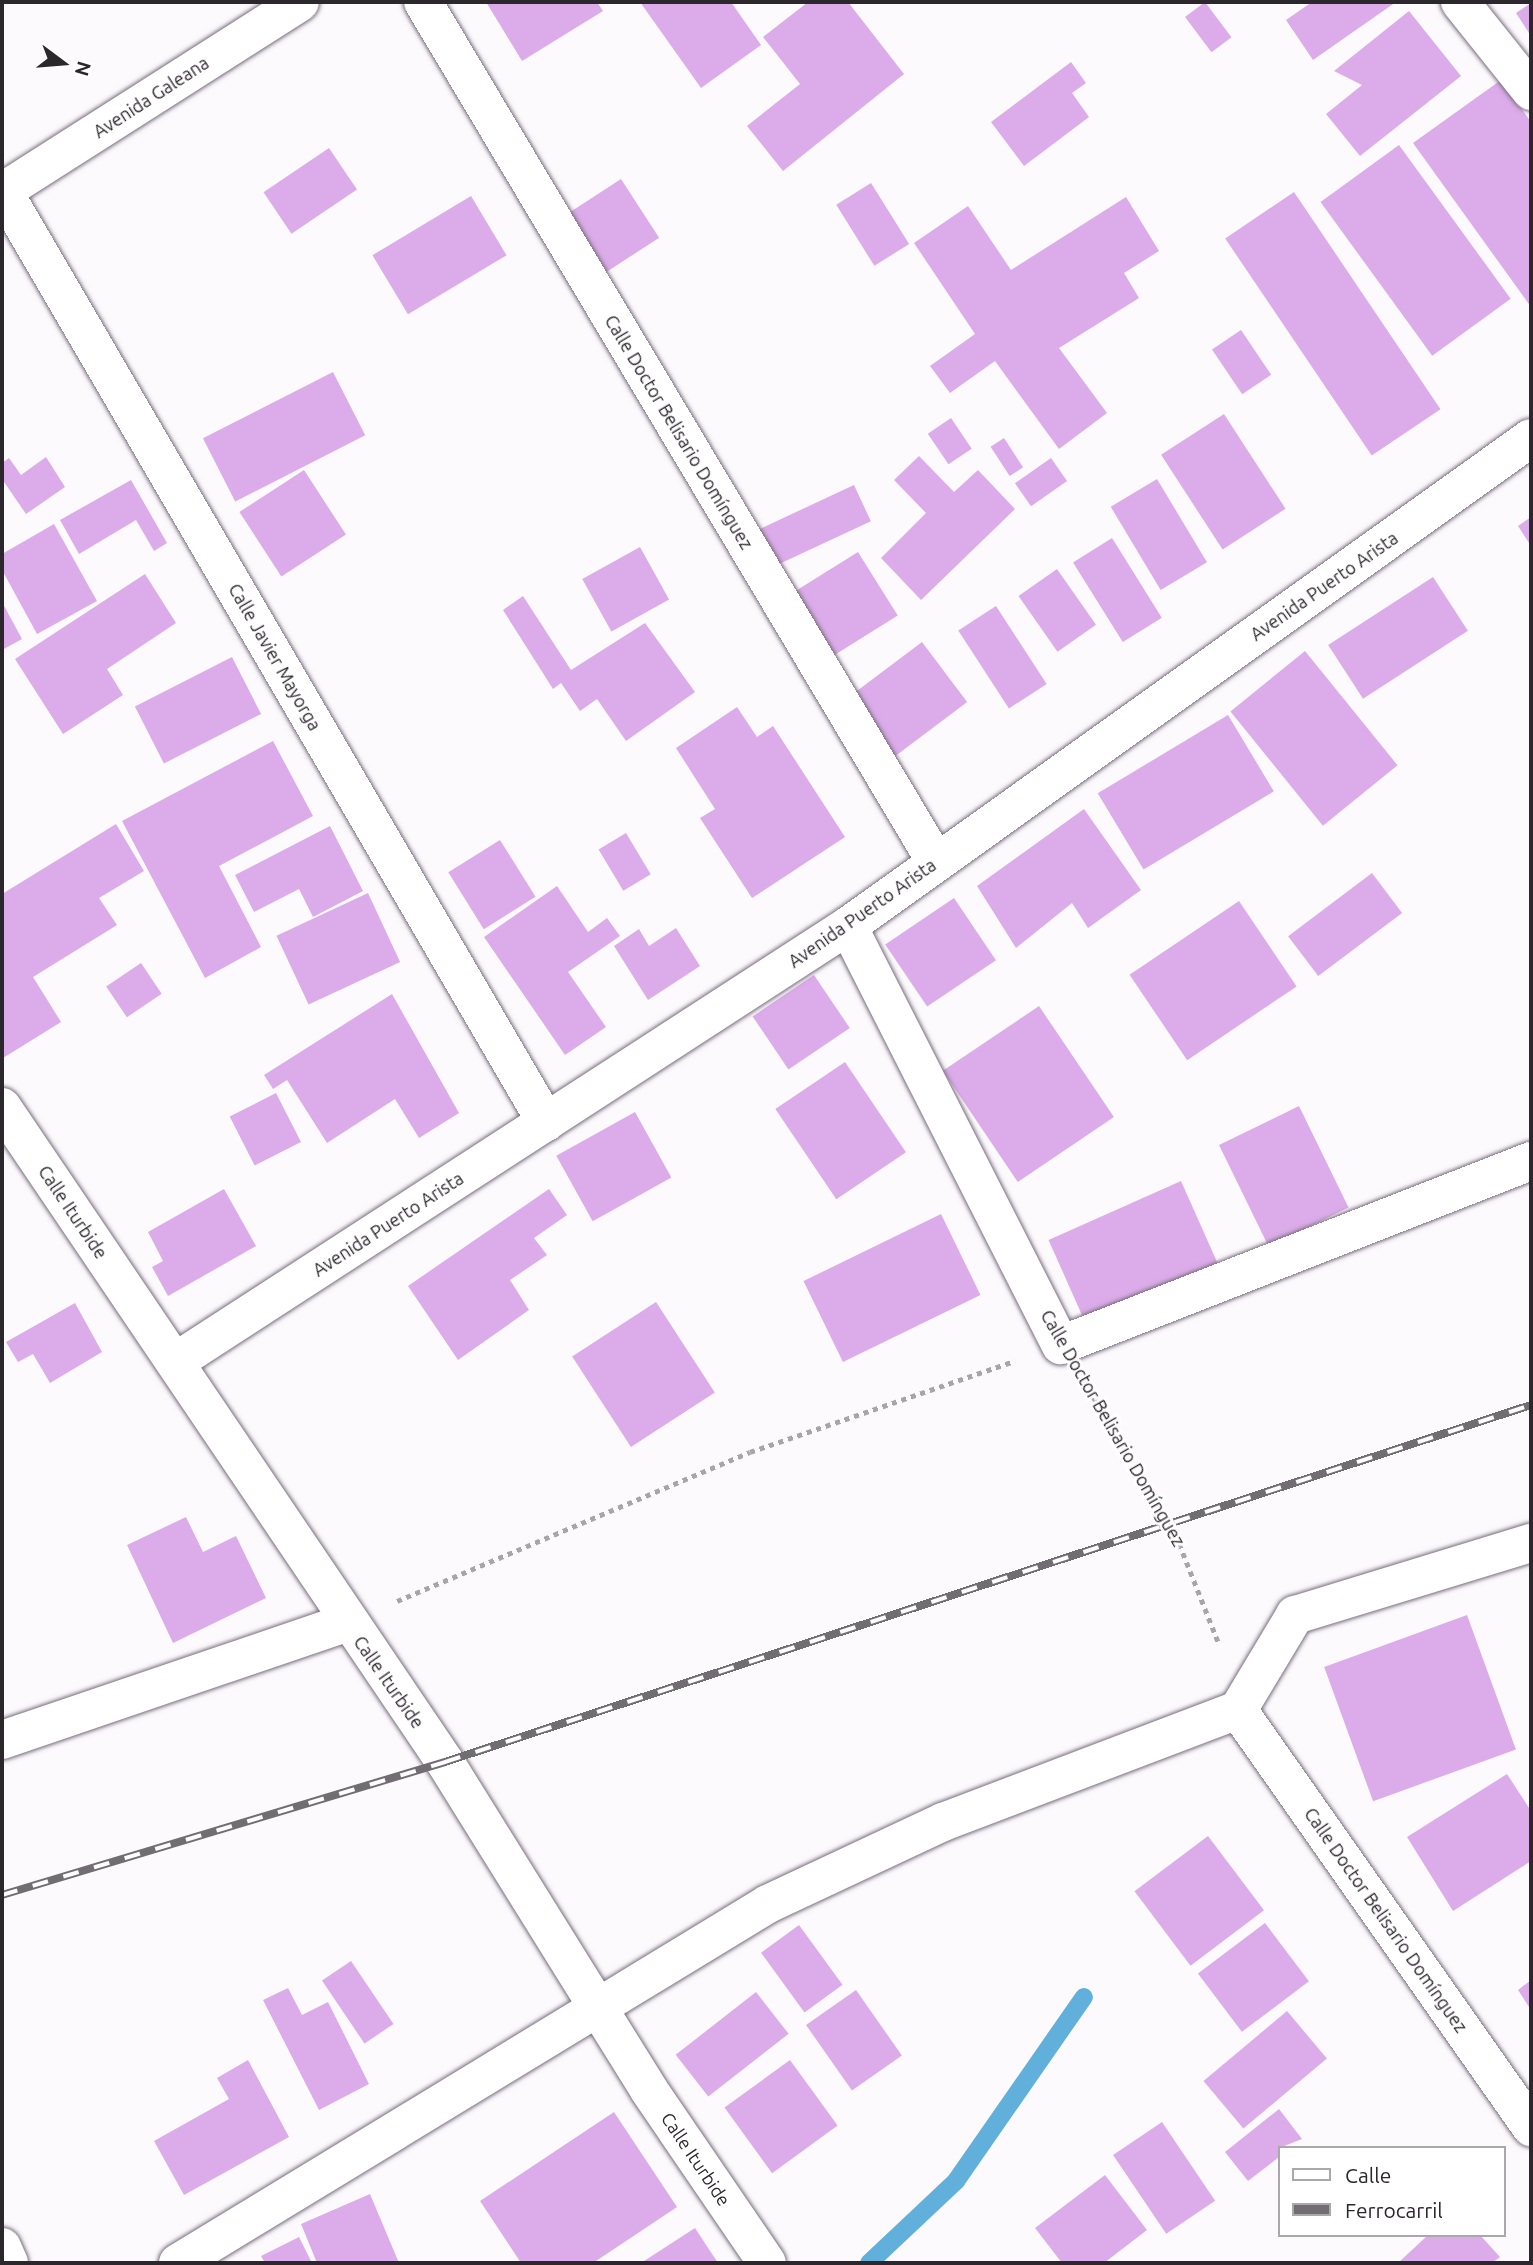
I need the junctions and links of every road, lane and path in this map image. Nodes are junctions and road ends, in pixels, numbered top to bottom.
1 (300, 2) edge
2 (423, 2) edge
3 (1460, 2) edge
4 (1531, 91) edge
5 (2, 192) edge
6 (1531, 438) edge
7 (936, 862) junction
8 (848, 926) junction
9 (2, 1107) edge
10 (546, 1122) junction
11 (1531, 1161) edge
12 (1061, 1345) junction
13 (174, 1362) junction
14 (1531, 1543) edge
15 (348, 1622) junction
16 (1238, 1710) junction
17 (2, 1740) edge
18 (600, 2008) junction
19 (1531, 2127) edge
20 (2, 2247) edge
21 (9, 2263) edge
22 (178, 2263) edge
23 (767, 2263) edge

1 - 5 street, Avenida Galeana
2 - 7 street, Calle Doctor Belisario Domínguez
3 - 4 street
5 - 10 street, Calle Javier Mayorga
6 - 7 street, Avenida Puerto Arista
7 - 8 street, Avenida Puerto Arista
8 - 10 street, Avenida Puerto Arista
8 - 12 street, Calle Doctor Belisario Domínguez
9 - 13 street, Calle Iturbide
10 - 13 street, Avenida Puerto Arista
11 - 12 street
12 - 15 path
12 - 16 path, Calle Doctor Belisario Domínguez
13 - 15 street, Calle Iturbide
14 - 16 street
15 - 17 street
15 - 18 street, Calle Iturbide
16 - 18 street
16 - 19 street, Calle Doctor Belisario Domínguez
18 - 22 street
18 - 23 street, Calle Iturbide
20 - 21 street

